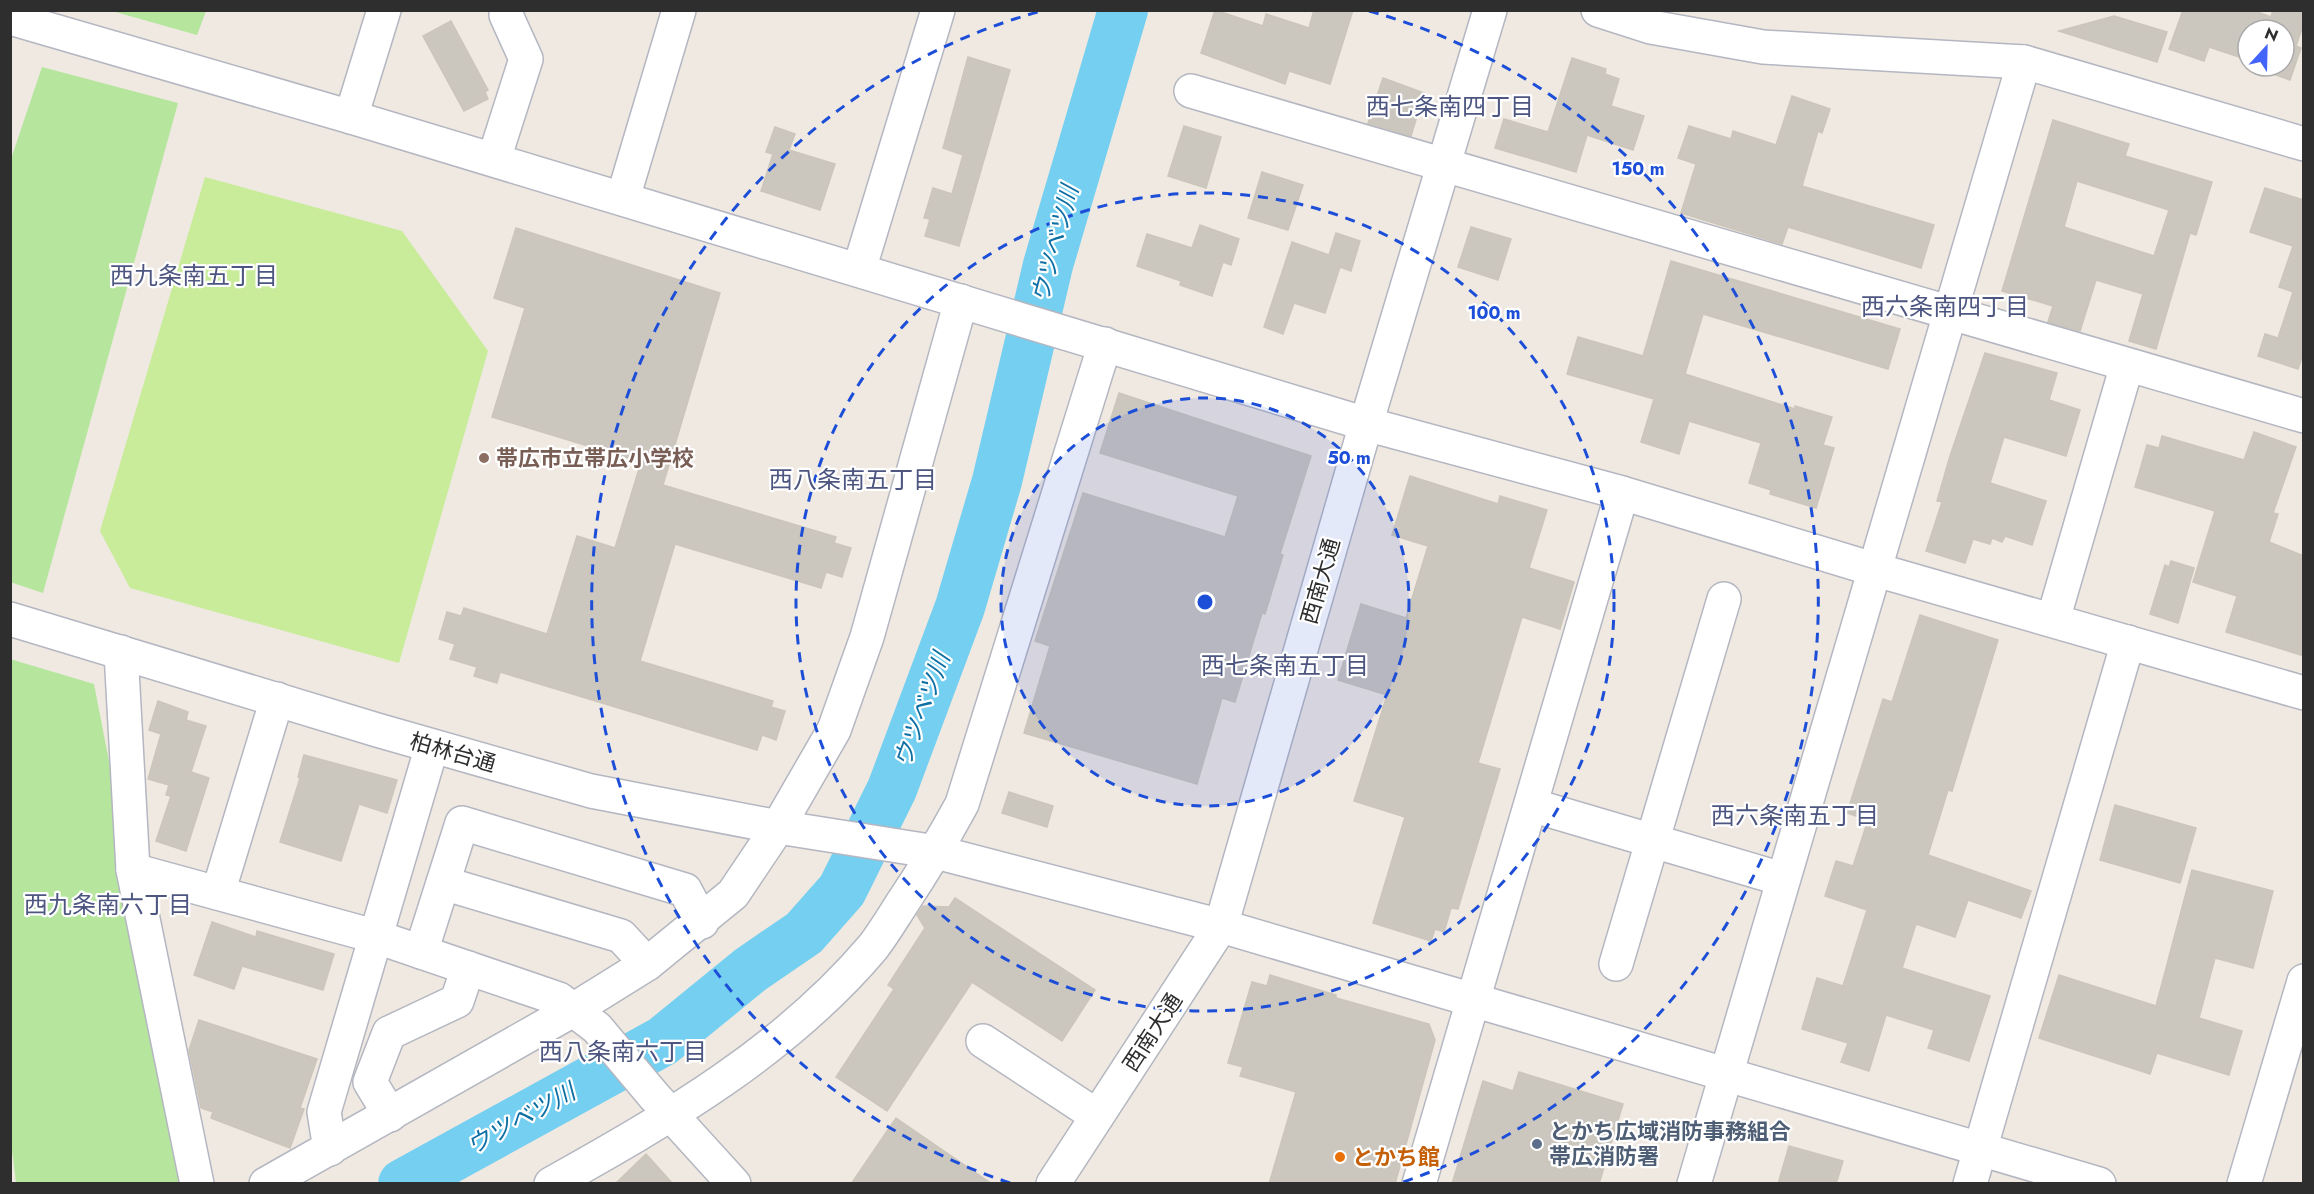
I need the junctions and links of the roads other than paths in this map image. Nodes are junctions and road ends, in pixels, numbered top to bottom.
1 (384, 10) edge
2 (507, 10) edge
3 (679, 10) edge
4 (1490, 10) edge
5 (1598, 10) edge
6 (931, 12) edge
7 (10, 18) edge
8 (2024, 62) junction
9 (1191, 91) dead end
10 (351, 117) junction
11 (2304, 144) edge
12 (494, 159) junction
13 (1445, 164) junction
14 (623, 198) junction
15 (859, 270) junction
16 (975, 305) junction
17 (1950, 314) junction
18 (1105, 345) junction
19 (2127, 365) junction
20 (2304, 416) edge
21 (1366, 424) junction
22 (1622, 493) junction
23 (1873, 569) junction
24 (1724, 598) dead end
25 (10, 619) edge
26 (2053, 620) junction
27 (2128, 642) junction
28 (121, 652) junction
29 (2304, 693) edge
30 (276, 699) junction
31 (432, 746) junction
32 (1531, 805) junction
33 (792, 829) junction
34 (1652, 841) junction
35 (936, 852) junction
36 (133, 870) junction
37 (1782, 879) junction
38 (443, 883) junction
39 (218, 893) junction
40 (702, 922) junction
41 (1221, 927) junction
42 (374, 936) junction
43 (421, 952) junction
44 (647, 964) junction
45 (1616, 964) dead end
46 (468, 968) junction
47 (2304, 981) edge
48 (1472, 1002) junction
49 (585, 1019) junction
50 (983, 1041) dead end
51 (1728, 1075) junction
52 (663, 1106) junction
53 (390, 1115) junction
54 (1097, 1116) junction
55 (1981, 1148) junction
56 (330, 1149) junction
57 (197, 1184) edge
58 (266, 1184) edge
59 (552, 1184) edge
60 (734, 1184) edge
61 (1053, 1184) edge
62 (1419, 1184) edge
63 (1694, 1184) edge
64 (1970, 1184) edge
65 (2099, 1184) edge
66 (2244, 1184) edge

1 - 10 street
2 - 12 street
3 - 14 street
4 - 13 street, 西南大通
5 - 8 street
6 - 15 street
7 - 10 street
8 - 11 street
8 - 17 street
9 - 13 street
10 - 12 street
12 - 14 street
13 - 17 street
13 - 21 street, 西南大通
14 - 15 street
15 - 16 street
16 - 18 street
16 - 33 street
17 - 19 street
17 - 23 street
18 - 21 street
18 - 35 street
19 - 20 street
19 - 26 street
21 - 22 street
21 - 41 street, 西南大通
22 - 23 street
22 - 32 street
23 - 26 street
23 - 37 street
24 - 34 street
25 - 28 street, 柏林台通
26 - 27 street
27 - 29 street
27 - 55 street
28 - 30 street, 柏林台通
28 - 36 street
30 - 31 street, 柏林台通
30 - 39 street
31 - 33 street, 柏林台通
31 - 42 street
32 - 34 street
32 - 48 street
33 - 35 street, 柏林台通
33 - 40 street
34 - 37 street
34 - 45 street
35 - 41 street, 柏林台通
35 - 52 street
36 - 39 street
36 - 57 street
37 - 51 street
38 - 40 street
38 - 43 street
38 - 44 street
39 - 42 street
40 - 44 street
41 - 48 street, 柏林台通
41 - 54 street, 西南大通
42 - 43 street
42 - 56 street
43 - 46 street
44 - 49 street
46 - 49 street
46 - 53 street
47 - 66 street
48 - 51 street, 柏林台通
48 - 62 street
49 - 52 street
49 - 53 street
50 - 54 street
51 - 55 street, 柏林台通
51 - 63 street
52 - 59 street
52 - 60 street
53 - 56 street
54 - 61 street, 西南大通
55 - 64 street
55 - 65 street, 柏林台通
56 - 58 street

